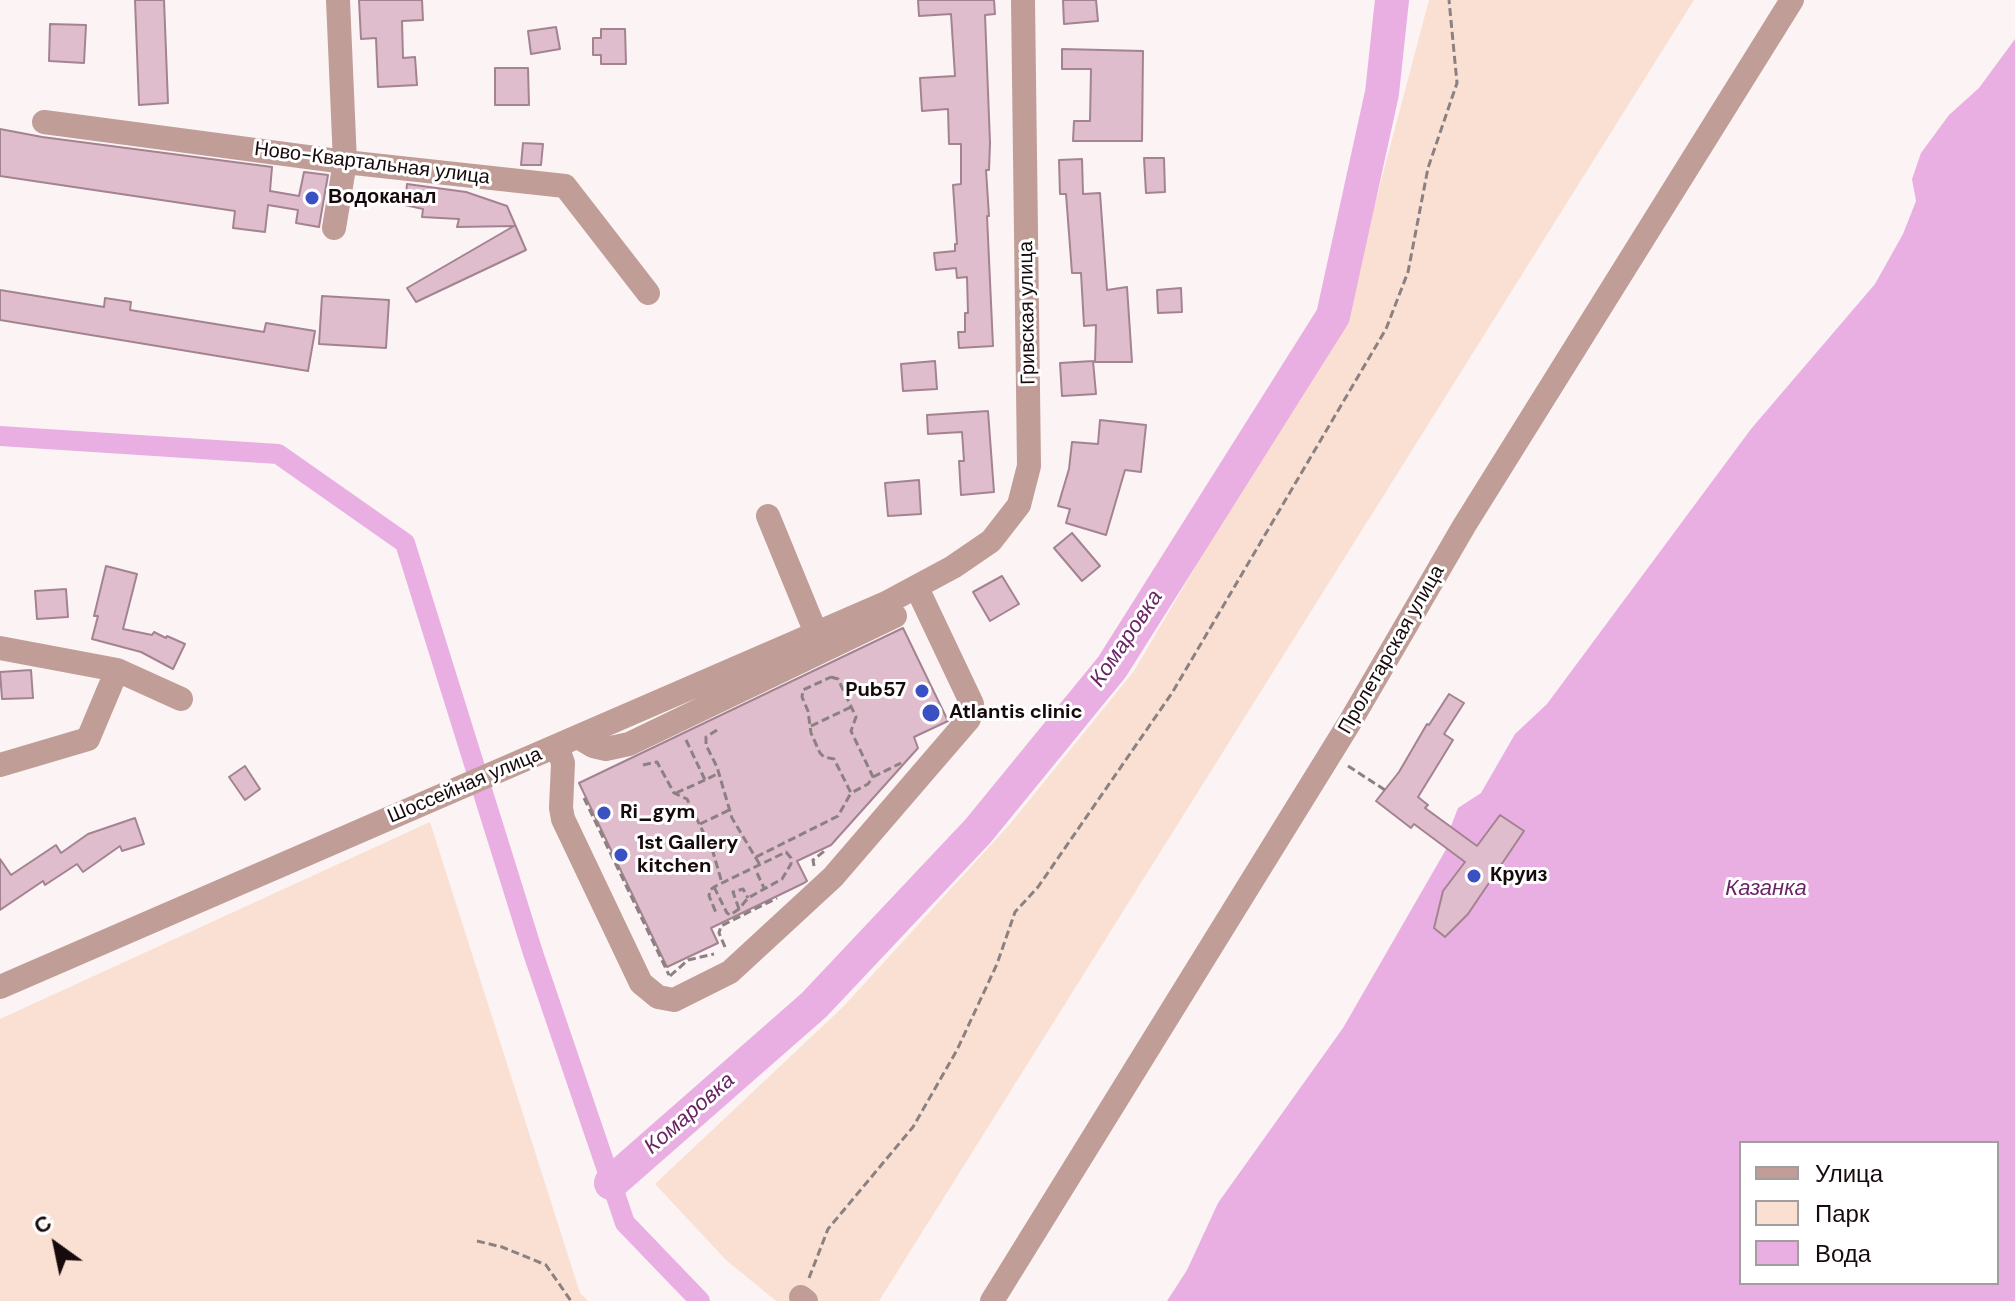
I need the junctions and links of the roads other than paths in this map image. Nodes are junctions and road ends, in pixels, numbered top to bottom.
1 (338, 0) edge
2 (1023, 0) edge
3 (1792, 0) edge
4 (44, 122) dead end
5 (345, 162) junction
6 (334, 228) dead end
7 (648, 293) dead end
8 (768, 516) dead end
9 (923, 590) junction
10 (816, 633) junction
11 (0, 648) edge
12 (117, 670) junction
13 (181, 699) dead end
14 (568, 742) junction
15 (0, 765) edge
16 (0, 987) edge
17 (992, 1301) edge

1 - 5 street
2 - 9 street, Гривская улица
3 - 17 street, Пролетарская улица
4 - 5 street, Ново-Квартальная улица
5 - 6 street
5 - 7 street, Ново-Квартальная улица
8 - 10 street
9 - 10 street, Шоссейная улица
9 - 14 street
9 - 14 street
10 - 14 street, Шоссейная улица
11 - 12 street
12 - 13 street
12 - 15 street
14 - 16 street, Шоссейная улица

